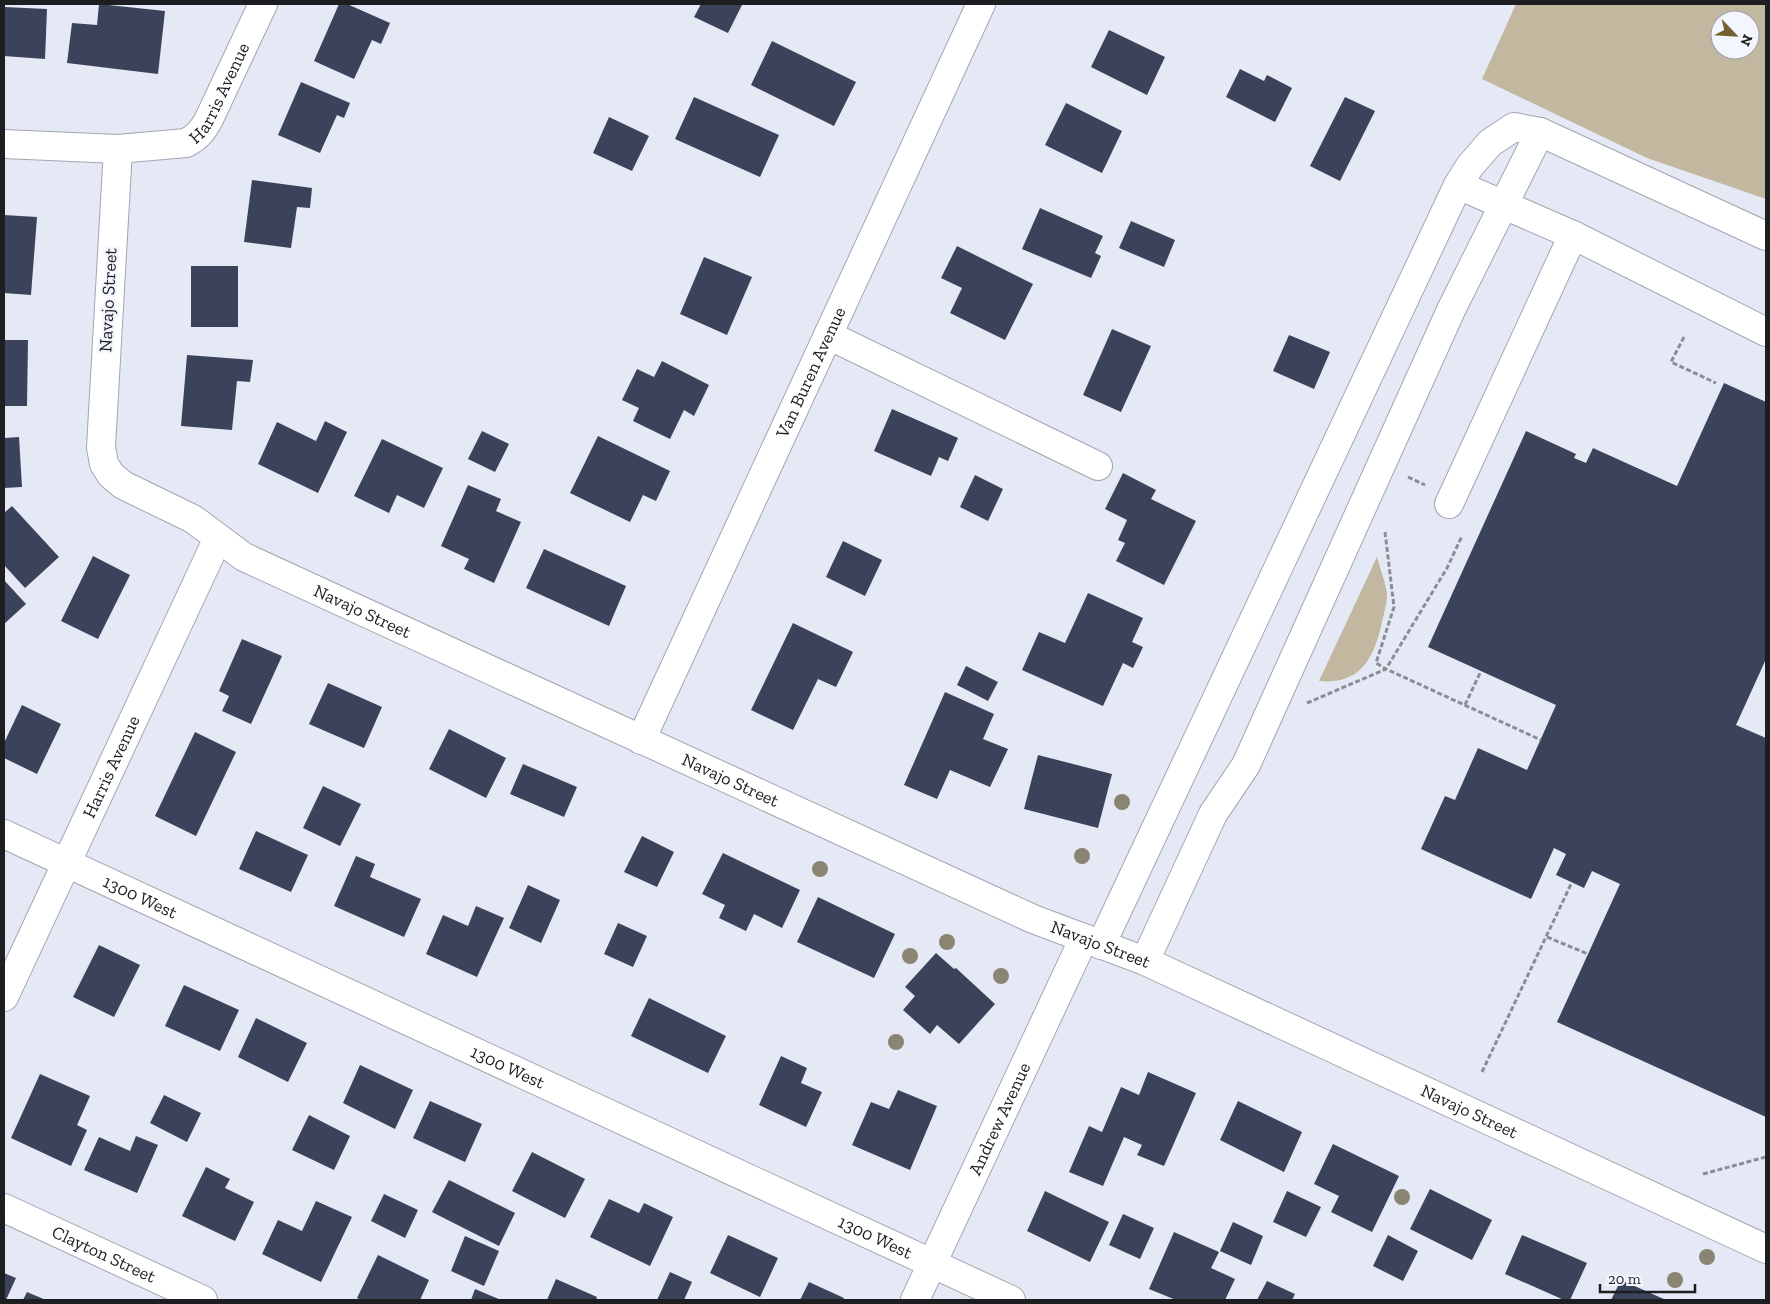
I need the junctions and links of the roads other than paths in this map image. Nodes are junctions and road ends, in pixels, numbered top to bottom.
1 (263, 4) edge
2 (981, 4) edge
3 (1540, 132) junction
4 (4, 144) edge
5 (118, 148) junction
6 (1458, 185) junction
7 (1504, 204) junction
8 (1573, 235) junction
9 (1766, 236) edge
10 (1766, 332) edge
11 (828, 335) junction
12 (1098, 466) dead end
13 (1450, 504) dead end
14 (218, 538) junction
15 (641, 740) junction
16 (4, 834) edge
17 (66, 863) junction
18 (1092, 941) junction
19 (1145, 961) junction
20 (4, 997) edge
21 (4, 1208) edge
22 (1766, 1249) edge
23 (932, 1264) junction
24 (203, 1300) edge
25 (915, 1300) edge
26 (1012, 1300) edge

1 - 5 street, Harris Avenue
2 - 11 street, Van Buren Avenue
3 - 6 street, Andrew Avenue
3 - 7 street
3 - 9 street, Andrew Avenue
4 - 5 street
5 - 14 street, Navajo Street
6 - 7 street
6 - 18 street, Andrew Avenue
7 - 8 street
7 - 19 street
8 - 10 street
8 - 13 street
11 - 12 street
11 - 15 street, Van Buren Avenue
14 - 15 street, Navajo Street
14 - 17 street, Harris Avenue
15 - 18 street, Navajo Street
16 - 17 street, 1300 West
17 - 20 street, Harris Avenue
17 - 23 street, 1300 West
18 - 19 street, Navajo Street
18 - 23 street, Andrew Avenue
19 - 22 street, Navajo Street
21 - 24 street, Clayton Street
23 - 25 street, Andrew Avenue
23 - 26 street, 1300 West

